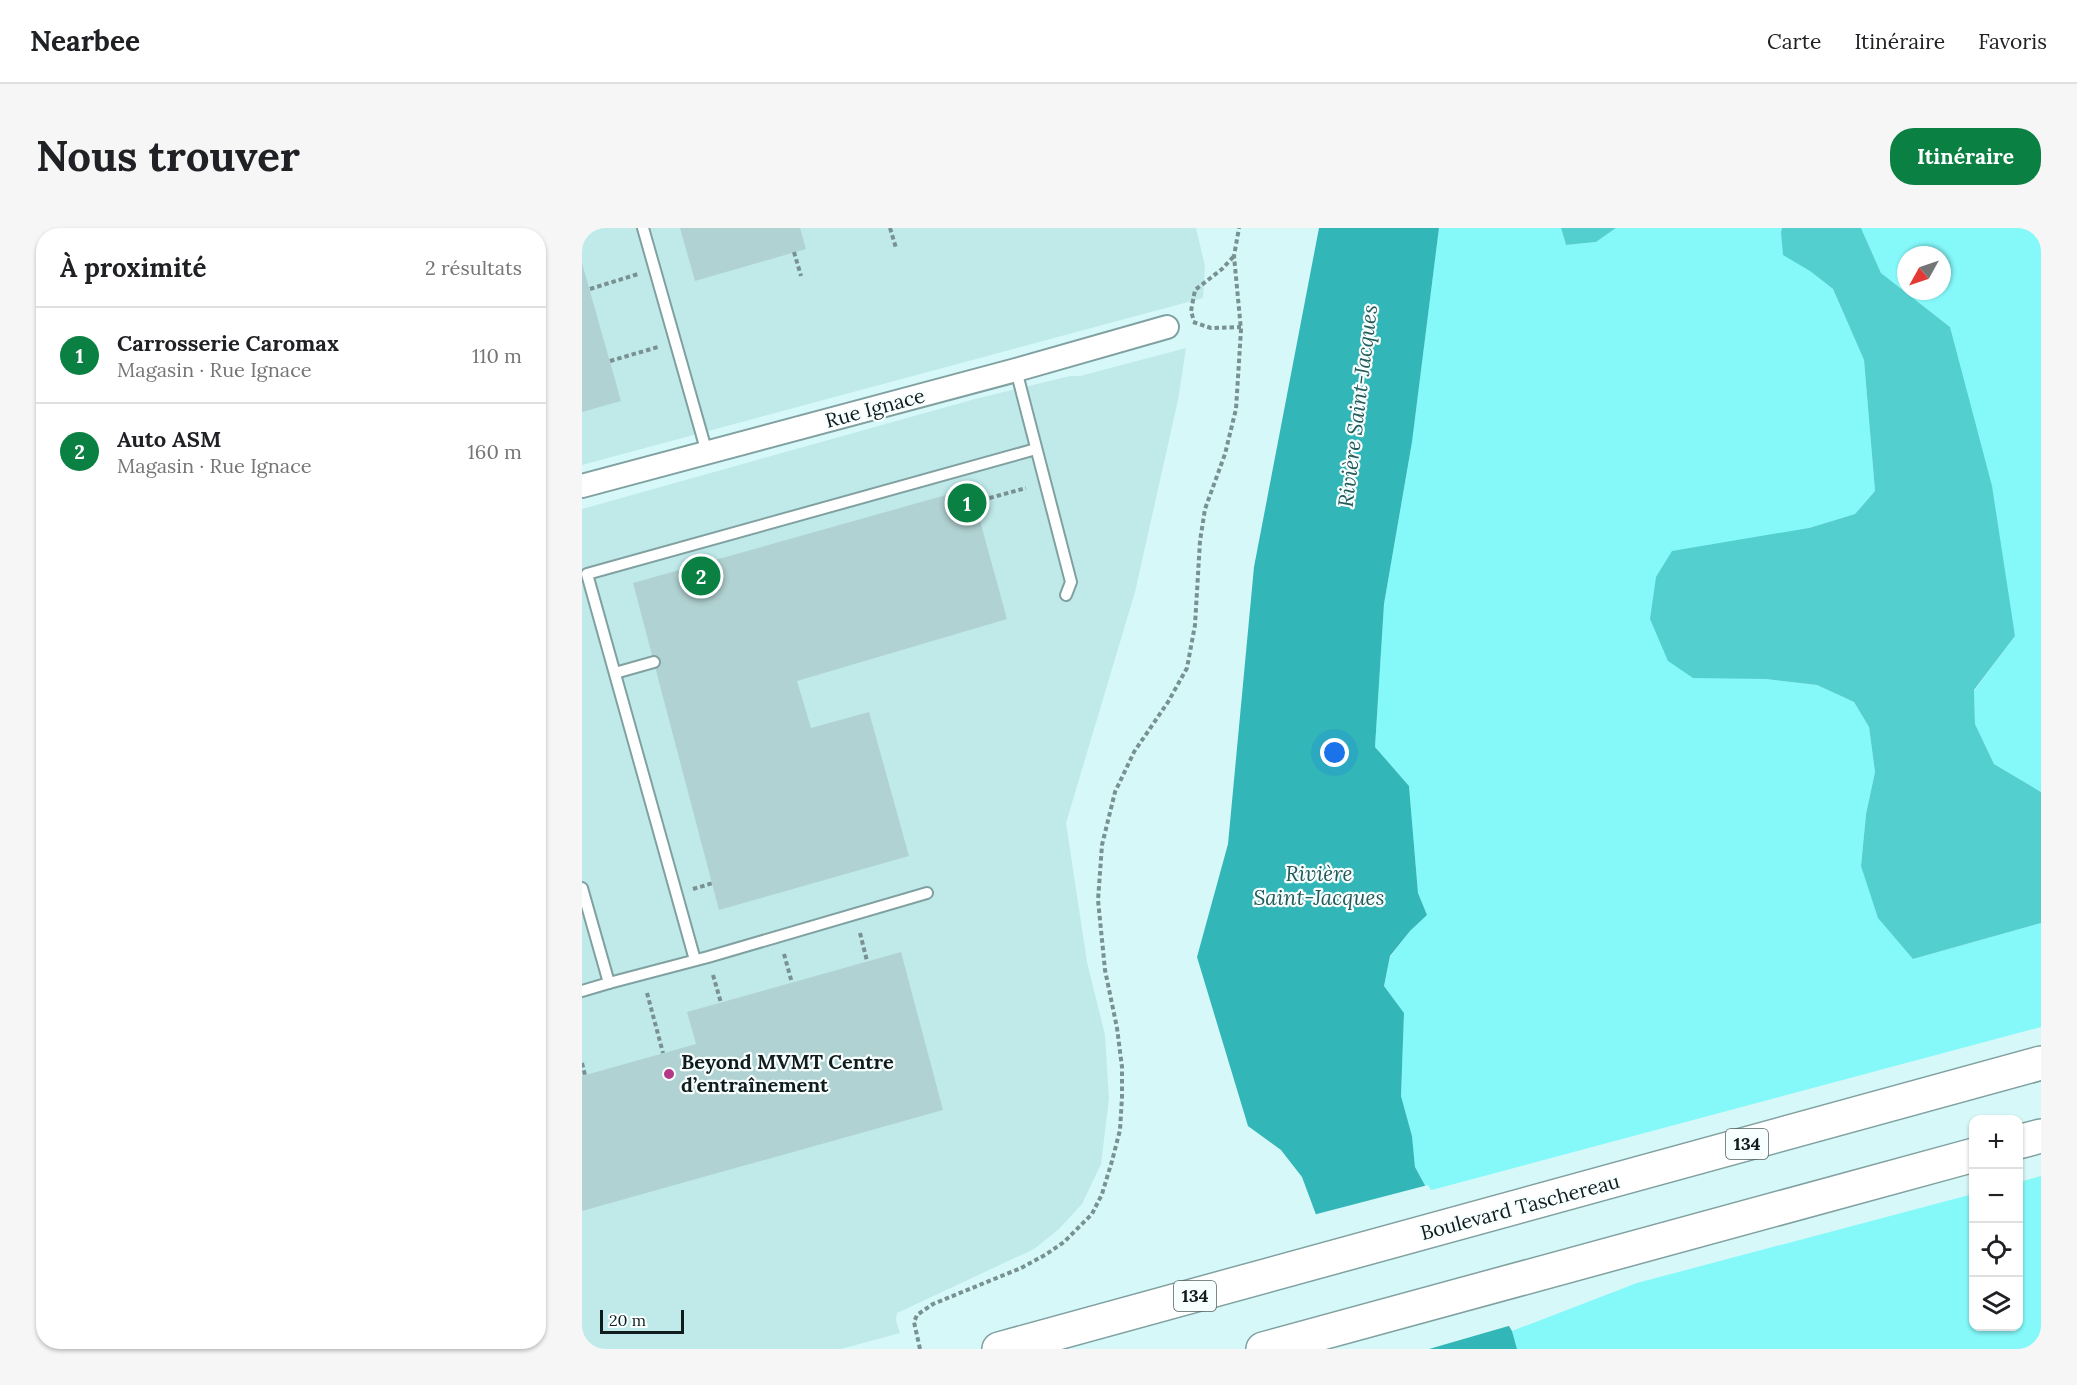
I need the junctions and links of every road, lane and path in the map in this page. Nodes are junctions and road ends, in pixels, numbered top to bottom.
1 (643, 228) edge
2 (890, 228) edge
3 (1239, 228) edge
4 (896, 248) dead end
5 (794, 252) dead end
6 (1234, 256) junction
7 (655, 269) junction
8 (801, 276) dead end
9 (590, 289) dead end
10 (1167, 327) dead end
11 (1240, 327) junction
12 (676, 343) junction
13 (610, 361) dead end
14 (1017, 370) junction
15 (1036, 450) junction
16 (707, 453) junction
17 (1045, 483) junction
18 (582, 486) edge
19 (975, 502) dead end
20 (1066, 595) dead end
21 (654, 662) dead end
22 (615, 673) junction
23 (582, 888) edge
24 (927, 893) dead end
25 (855, 914) junction
26 (778, 936) junction
27 (708, 957) junction
28 (695, 960) junction
29 (867, 961) dead end
30 (641, 974) junction
31 (792, 982) dead end
32 (609, 983) junction
33 (582, 991) edge
34 (721, 1003) dead end
35 (663, 1053) dead end
36 (582, 1063) edge
37 (2041, 1063) edge
38 (585, 1075) dead end
39 (2041, 1136) edge
40 (2023, 1141) edge
41 (1969, 1156) edge
42 (920, 1349) edge
43 (999, 1349) edge
44 (1263, 1349) edge

1 - 7 lane
2 - 4 path
3 - 6 path
5 - 8 path
6 - 11 path
6 - 11 path
7 - 9 path
7 - 12 lane
10 - 14 street, Rue Ignace
11 - 42 path
12 - 13 path
12 - 16 lane
14 - 15 lane
14 - 16 street, Rue Ignace
15 - 17 lane
15 - 22 lane
16 - 18 street, Rue Ignace
17 - 19 path
17 - 20 lane
21 - 22 lane
22 - 28 lane
23 - 32 lane
24 - 25 lane
25 - 26 lane
25 - 29 path
26 - 27 lane
26 - 31 path
27 - 28 lane
27 - 34 path
28 - 30 lane
30 - 32 lane
30 - 35 path
32 - 33 lane
36 - 38 path
37 - 43 main road, Boulevard Taschereau / 134
39 - 40 main road
41 - 44 main road

